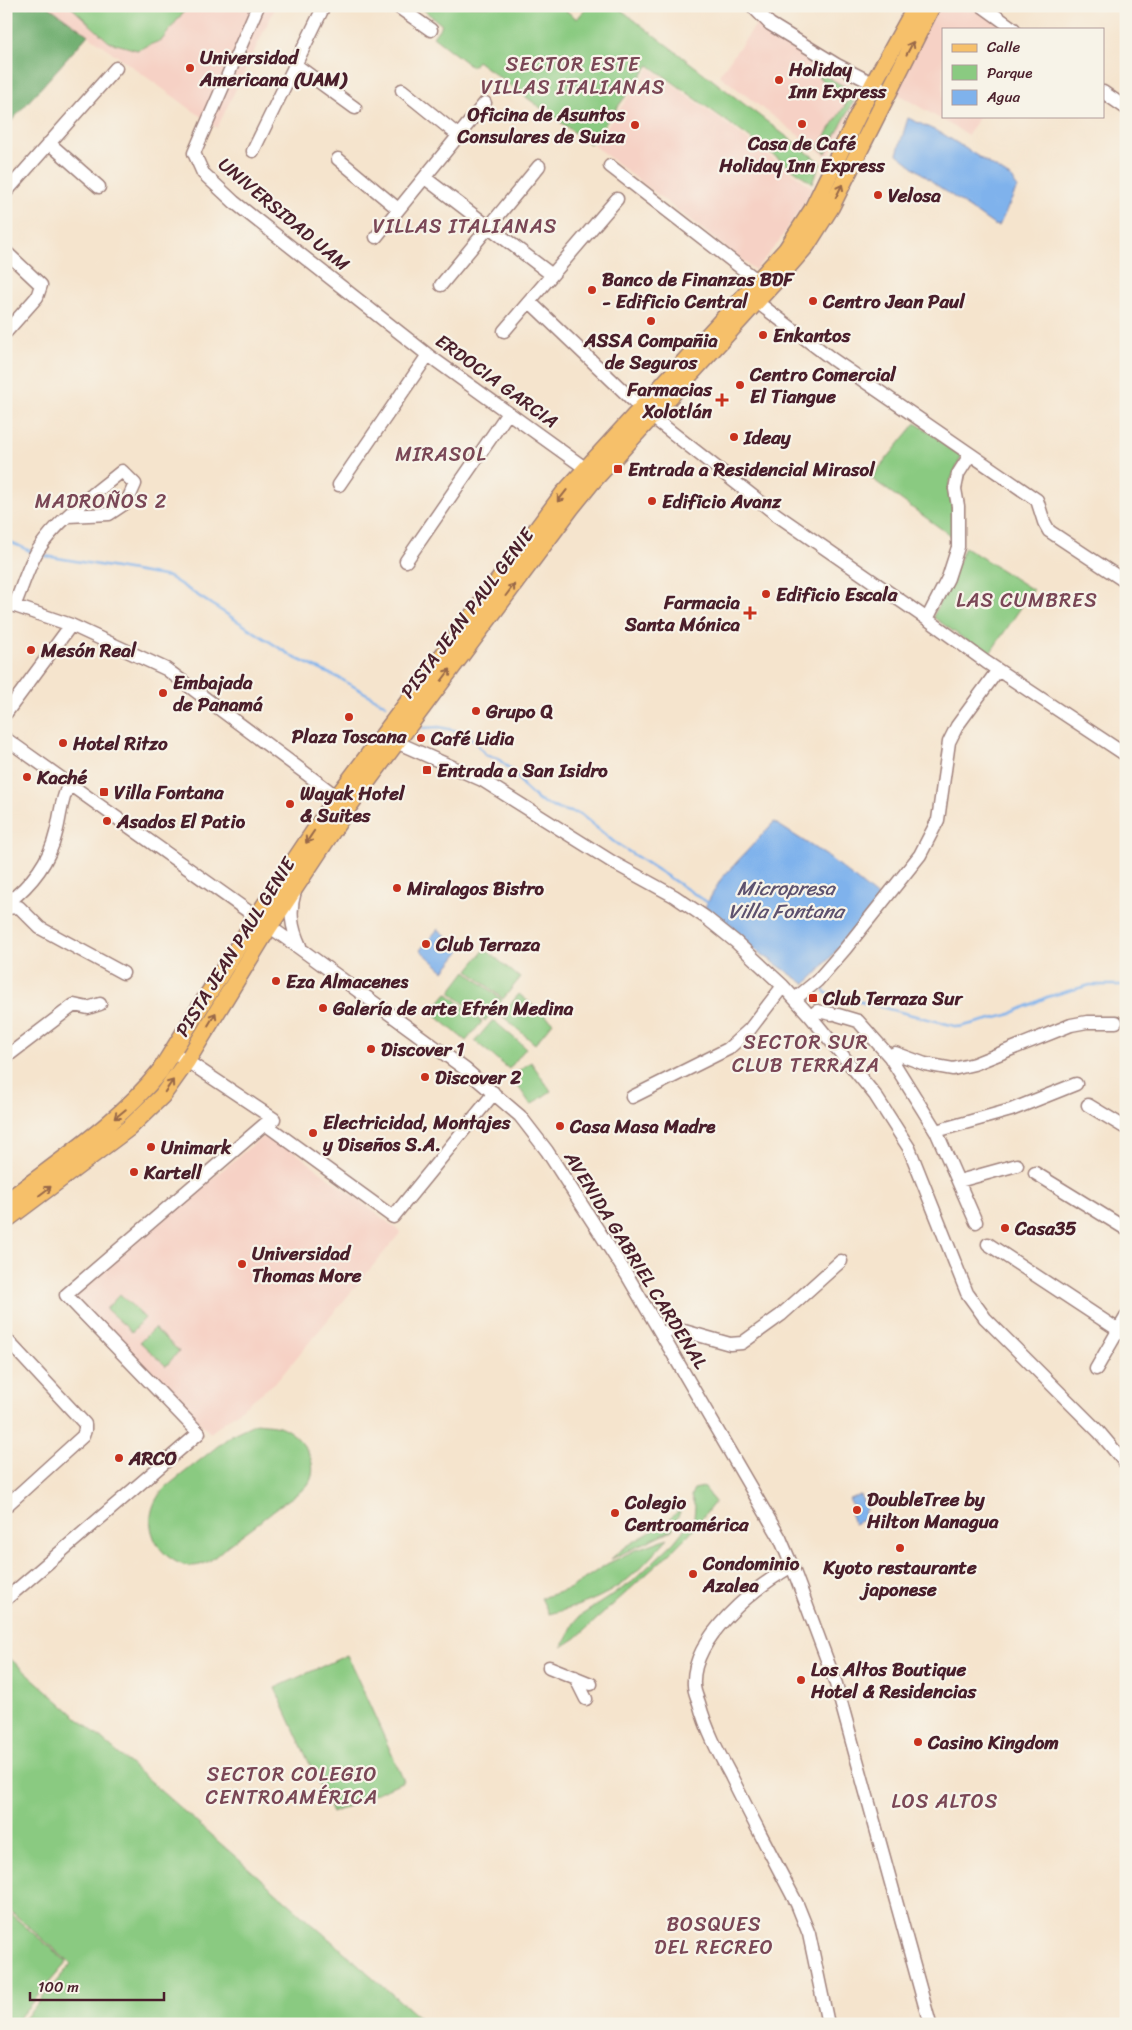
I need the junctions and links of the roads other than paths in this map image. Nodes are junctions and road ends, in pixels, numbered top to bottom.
1 (258, 6) edge
2 (324, 6) edge
3 (398, 6) edge
4 (752, 6) edge
5 (916, 6) edge
6 (932, 6) edge
7 (982, 6) edge
8 (1013, 28) edge
9 (431, 30) dead end
10 (296, 65) junction
11 (116, 68) dead end
12 (873, 84) junction
13 (402, 90) dead end
14 (888, 90) junction
15 (1104, 93) edge
16 (485, 103) dead end
17 (355, 108) dead end
18 (1126, 108) edge
19 (459, 136) junction
20 (49, 143) junction
21 (253, 151) dead end
22 (338, 159) dead end
23 (539, 166) dead end
24 (610, 166) dead end
25 (425, 178) junction
26 (99, 187) dead end
27 (6, 192) edge
28 (617, 199) dead end
29 (398, 210) junction
30 (821, 225) junction
31 (488, 227) junction
32 (376, 237) dead end
33 (6, 252) edge
34 (552, 275) junction
35 (758, 281) junction
36 (441, 285) dead end
37 (757, 302) junction
38 (534, 306) junction
39 (389, 323) joint
40 (504, 331) dead end
41 (6, 332) edge
42 (722, 340) junction
43 (428, 355) junction
44 (508, 413) junction
45 (647, 413) junction
46 (970, 454) junction
47 (588, 475) junction
48 (339, 485) dead end
49 (68, 516) junction
50 (406, 561) dead end
51 (1126, 582) edge
52 (10, 605) edge
53 (927, 619) junction
54 (71, 624) junction
55 (432, 670) junction
56 (998, 670) junction
57 (6, 713) edge
58 (6, 739) edge
59 (396, 742) junction
60 (1126, 755) edge
61 (367, 757) junction
62 (69, 784) junction
63 (343, 801) junction
64 (297, 886) junction
65 (6, 906) edge
66 (263, 922) junction
67 (301, 949) junction
68 (123, 973) dead end
69 (783, 986) junction
70 (795, 998) junction
71 (100, 1004) dead end
72 (811, 1017) junction
73 (1116, 1022) dead end
74 (173, 1050) junction
75 (6, 1057) edge
76 (890, 1057) junction
77 (187, 1061) junction
78 (1076, 1084) dead end
79 (493, 1092) junction
80 (632, 1097) dead end
81 (1088, 1105) dead end
82 (274, 1118) dead end
83 (1126, 1128) edge
84 (936, 1131) junction
85 (1017, 1165) dead end
86 (1035, 1173) dead end
87 (959, 1181) junction
88 (6, 1202) edge
89 (6, 1220) edge
90 (976, 1222) dead end
91 (1126, 1228) edge
92 (988, 1244) dead end
93 (841, 1261) dead end
94 (1126, 1317) edge
95 (661, 1333) junction
96 (1122, 1333) edge
97 (9, 1347) edge
98 (1096, 1369) dead end
99 (1126, 1464) edge
100 (6, 1506) edge
101 (792, 1566) junction
102 (6, 1599) edge
103 (549, 1667) dead end
104 (575, 1677) junction
105 (591, 1684) dead end
106 (586, 1700) dead end
107 (828, 2024) edge
108 (930, 2024) edge

1 - 39 street, UNIVERSIDAD UAM
2 - 10 street
3 - 9 street
4 - 12 street
5 - 12 main road
14 -> 6 main road, PISTA JEAN PAUL GENIE
7 - 8 street
10 - 17 street
10 - 21 street
11 - 20 street
12 - 14 street
12 - 35 main road
13 - 19 street
30 -> 14 main road, PISTA JEAN PAUL GENIE
15 - 18 street
16 - 19 street
19 - 25 street
20 - 26 street
20 - 27 street
22 - 29 street
23 - 31 street
24 - 35 street
25 - 29 street
25 - 31 street
28 - 34 street
29 - 32 street
30 - 35 main road
30 - 37 main road, PISTA JEAN PAUL GENIE
31 - 34 street
31 - 36 street
33 - 41 street
34 - 38 street
35 - 42 main road
35 - 45 main road
37 - 42 main road, PISTA JEAN PAUL GENIE
37 - 46 street
38 - 40 street
38 - 45 street
39 - 43 street, ERDOCIA GARCIA
42 - 45 main road, PISTA JEAN PAUL GENIE
43 - 44 street, ERDOCIA GARCIA
43 - 48 street
44 - 47 street, ERDOCIA GARCIA
44 - 50 street
45 - 47 main road, PISTA JEAN PAUL GENIE
45 - 53 street
46 - 51 street
46 - 53 street
47 -> 55 main road, PISTA JEAN PAUL GENIE
59 -> 47 main road, PISTA JEAN PAUL GENIE
49 - 49 street
49 - 52 street
52 - 54 street
53 - 56 street
54 - 57 street
54 - 63 street
55 - 59 main road
55 - 61 main road, PISTA JEAN PAUL GENIE
56 - 60 street
56 - 70 street
58 - 62 street, AVENIDA GABRIEL CARDENAL
59 - 61 main road
59 - 63 main road, PISTA JEAN PAUL GENIE
59 - 69 street
61 - 63 main road, PISTA JEAN PAUL GENIE
62 - 65 street
62 - 66 street, AVENIDA GABRIEL CARDENAL
63 - 64 main road, PISTA JEAN PAUL GENIE
63 -> 66 main road, PISTA JEAN PAUL GENIE
64 - 66 main road, PISTA JEAN PAUL GENIE
64 - 67 street
65 - 68 street
66 - 67 street, AVENIDA GABRIEL CARDENAL
66 - 74 main road, PISTA JEAN PAUL GENIE
77 -> 66 main road, PISTA JEAN PAUL GENIE
67 - 79 street, AVENIDA GABRIEL CARDENAL
69 - 70 street
69 - 80 street
70 - 72 street
71 - 75 street
72 - 76 street
72 - 99 street
73 - 76 street
74 - 77 street
74 -> 88 main road, PISTA JEAN PAUL GENIE
76 - 84 street
77 - 82 street
89 -> 77 main road, PISTA JEAN PAUL GENIE
78 - 84 street
79 - 95 street, AVENIDA GABRIEL CARDENAL
79 - 102 street
81 - 83 street
84 - 87 street
85 - 87 street
86 - 91 street
87 - 90 street
92 - 96 street
93 - 95 street
94 - 96 street
95 - 101 street, AVENIDA GABRIEL CARDENAL
96 - 98 street
97 - 100 street
101 - 107 street
101 - 108 street, AVENIDA GABRIEL CARDENAL
103 - 104 street
104 - 105 street
104 - 106 street

